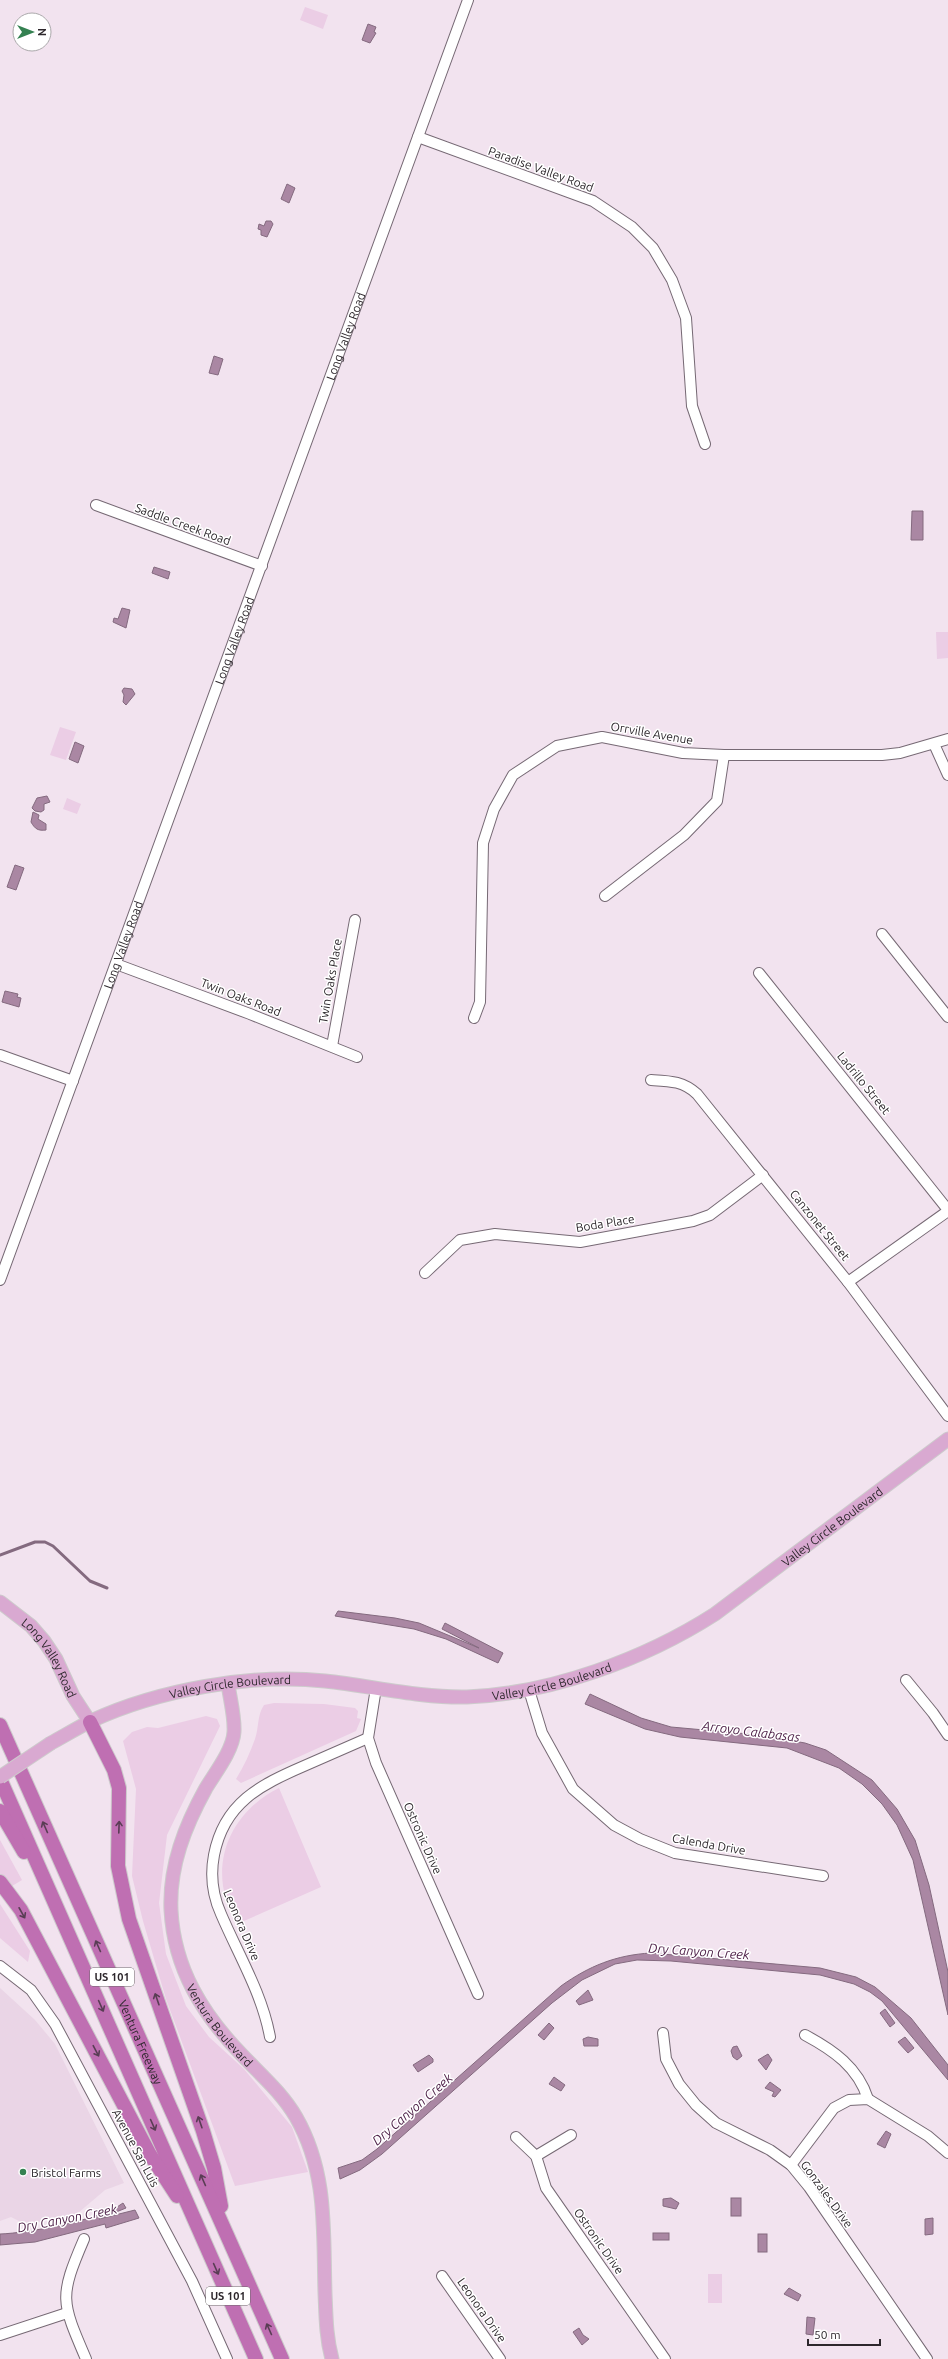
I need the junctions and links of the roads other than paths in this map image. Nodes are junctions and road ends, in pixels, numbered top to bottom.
1 (468, 0) edge
2 (418, 137) junction
3 (705, 444) dead end
4 (96, 505) dead end
5 (262, 566) junction
6 (948, 739) edge
7 (934, 744) junction
8 (724, 755) junction
9 (948, 775) edge
10 (605, 896) dead end
11 (355, 920) dead end
12 (882, 934) dead end
13 (116, 964) junction
14 (759, 973) dead end
15 (474, 1018) dead end
16 (948, 1018) edge
17 (332, 1046) junction
18 (0, 1055) edge
19 (357, 1057) dead end
20 (651, 1080) dead end
21 (73, 1081) junction
22 (763, 1175) junction
23 (948, 1210) edge
24 (425, 1273) dead end
25 (0, 1280) edge
26 (848, 1282) junction
27 (948, 1416) edge
28 (948, 1439) edge
29 (0, 1602) edge
30 (906, 1680) dead end
31 (228, 1684) junction
32 (376, 1688) junction
33 (529, 1690) junction
34 (90, 1722) junction
35 (0, 1726) edge
36 (948, 1735) edge
37 (368, 1738) junction
38 (0, 1778) edge
39 (0, 1811) edge
40 (823, 1876) dead end
41 (0, 1882) edge
42 (59, 1911) junction
43 (0, 1966) edge
44 (478, 1994) dead end
45 (663, 2033) dead end
46 (805, 2035) dead end
47 (270, 2037) dead end
48 (868, 2099) junction
49 (570, 2135) dead end
50 (516, 2137) dead end
51 (948, 2153) edge
52 (536, 2156) junction
53 (791, 2165) junction
54 (225, 2228) junction
55 (200, 2233) junction
56 (84, 2239) dead end
57 (442, 2276) dead end
58 (67, 2313) junction
59 (0, 2335) edge
60 (86, 2359) edge
61 (228, 2359) edge
62 (256, 2359) edge
63 (282, 2359) edge
64 (332, 2359) edge
65 (500, 2359) edge
66 (665, 2359) edge
67 (927, 2359) edge

1 - 2 street, Long Valley Road
2 - 3 street, Paradise Valley Road
2 - 5 street, Long Valley Road
4 - 5 street, Saddle Creek Road
5 - 13 street, Long Valley Road
6 - 7 street, Orrville Avenue
7 - 8 street, Orrville Avenue
7 - 9 street
8 - 10 street
8 - 15 street, Orrville Avenue
11 - 17 street, Twin Oaks Place
12 - 16 street
13 - 17 street, Twin Oaks Road
13 - 21 street, Long Valley Road
14 - 23 street, Ladrillo Street
17 - 19 street, Twin Oaks Road
18 - 21 street
20 - 22 street, Canzonet Street
21 - 25 street, Long Valley Road
22 - 24 street, Boda Place
22 - 26 street, Canzonet Street
23 - 26 street
26 - 27 street, Canzonet Street
28 - 33 main road, Valley Circle Boulevard
29 - 34 main road, Long Valley Road
30 - 36 street
31 - 32 main road, Valley Circle Boulevard
31 - 34 main road, Valley Circle Boulevard
31 - 64 main road, Ventura Boulevard
32 - 33 main road, Valley Circle Boulevard
32 - 37 street, Ostronic Drive
33 - 40 street, Calenda Drive
34 - 38 main road, Valley Circle Boulevard, bridge
54 -> 34 highway
54 -> 35 highway, Ventura Freeway / US 101
37 - 44 street, Ostronic Drive
37 - 47 street, Leonora Drive
38 - 42 highway, Ventura Freeway / US 101
39 - 42 highway
41 -> 55 highway
42 -> 55 highway, Ventura Freeway / US 101
43 - 61 street, Avenue San Luis
45 - 53 street, Gonzales Drive
46 - 48 street
48 - 51 street
48 - 53 street
49 - 52 street
50 - 52 street, Ostronic Drive
52 - 66 street, Ostronic Drive
53 - 67 street, Gonzales Drive
63 -> 54 highway, Ventura Freeway / US 101
55 -> 62 highway, Ventura Freeway / US 101
56 - 58 street
57 - 65 street, Leonora Drive
58 - 59 street
58 - 60 street

